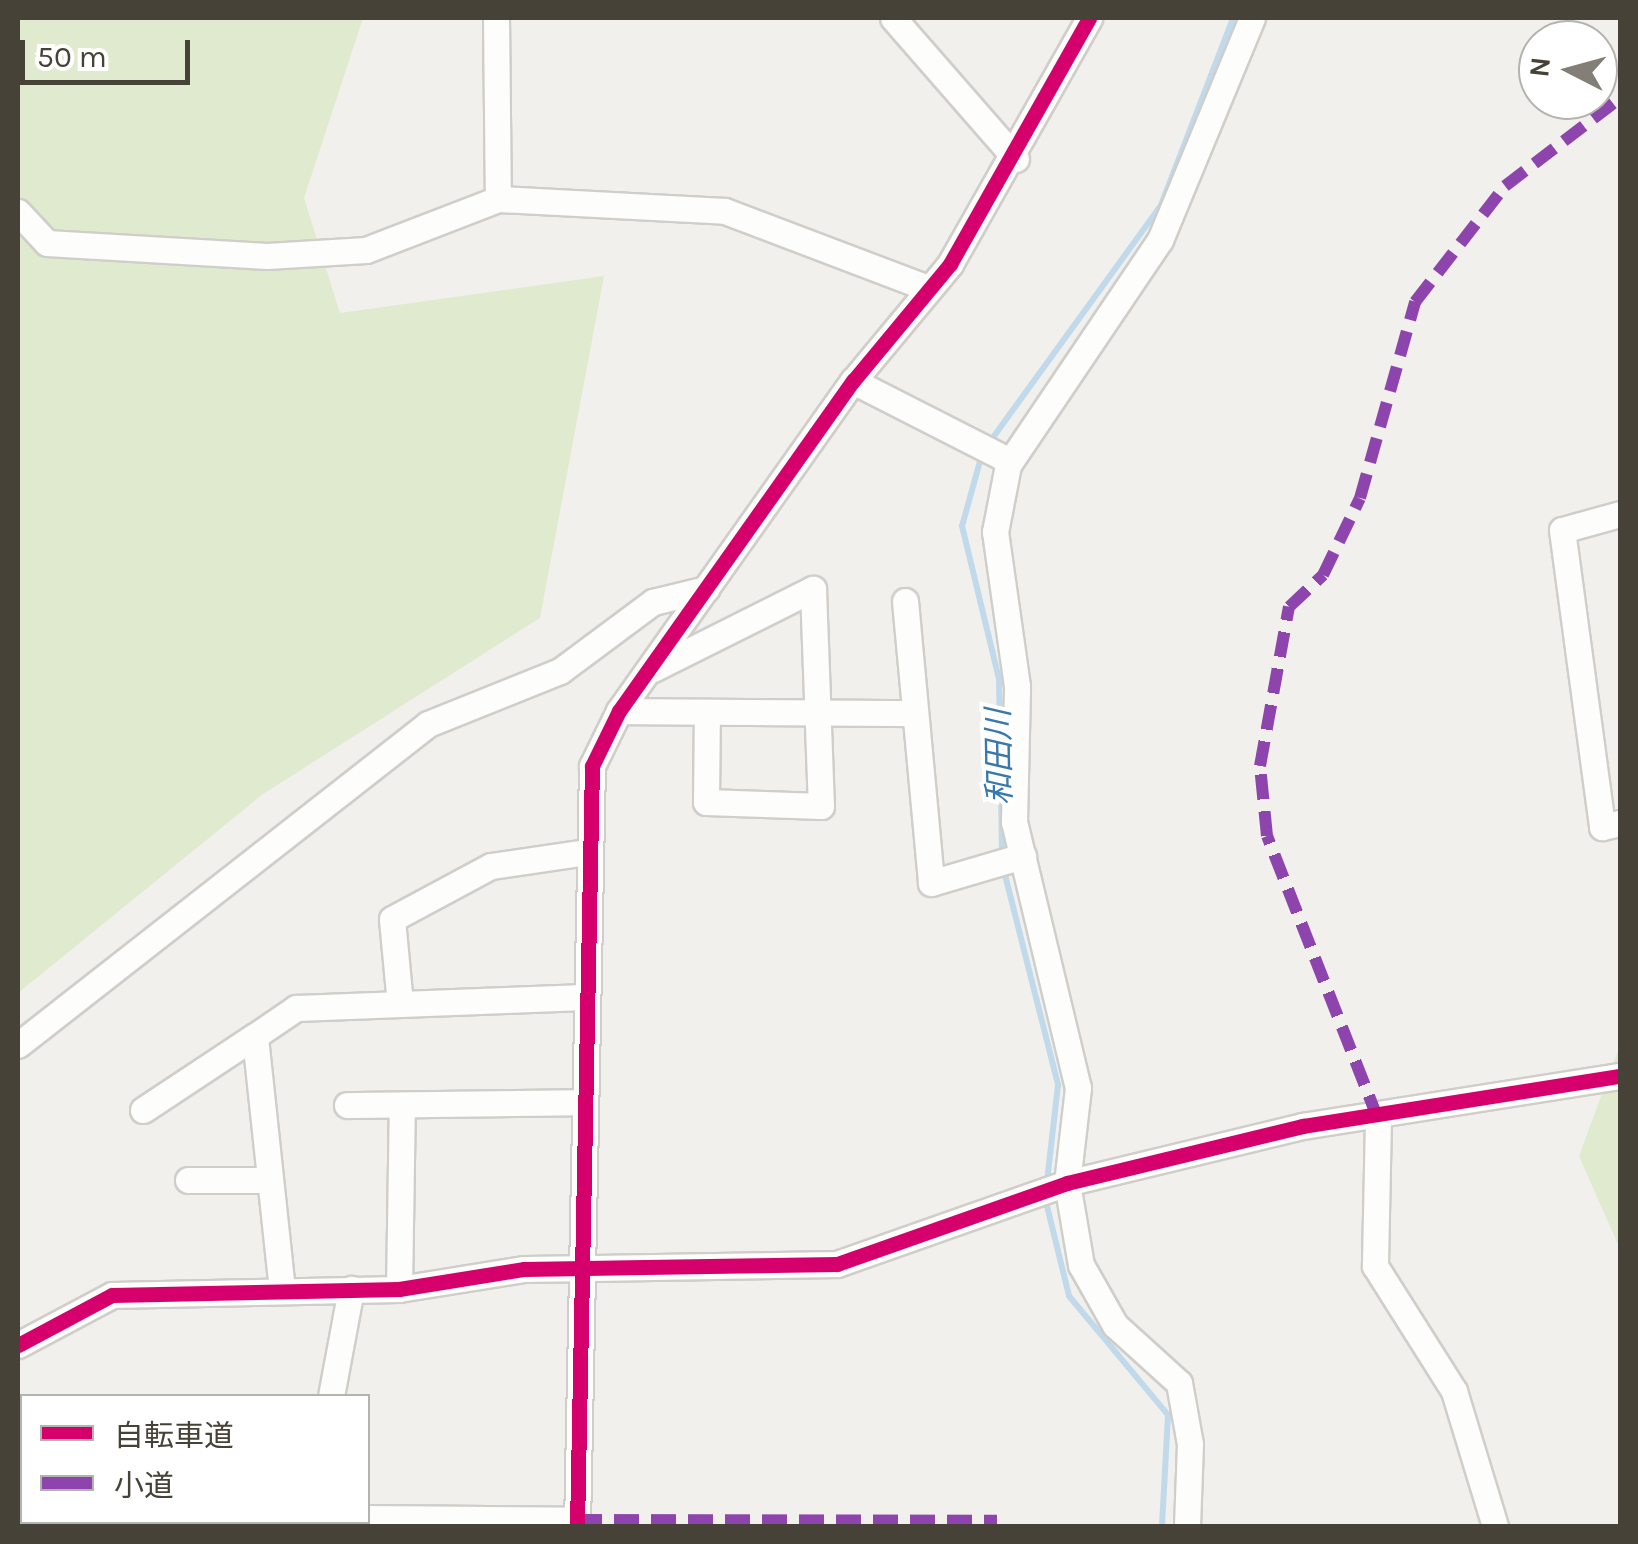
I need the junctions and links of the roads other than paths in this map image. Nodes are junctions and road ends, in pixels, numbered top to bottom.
1 (496, 18) edge
2 (893, 18) edge
3 (1089, 18) edge
4 (1252, 18) edge
5 (1016, 160) junction
6 (498, 199) junction
7 (18, 212) edge
8 (928, 288) junction
9 (853, 382) junction
10 (1010, 461) junction
11 (1620, 514) edge
12 (706, 589) junction
13 (905, 601) dead end
14 (650, 670) junction
15 (619, 711) junction
16 (707, 713) junction
17 (914, 713) junction
18 (823, 715) junction
19 (1620, 823) edge
20 (587, 852) junction
21 (1023, 856) junction
22 (586, 996) junction
23 (400, 1004) junction
24 (255, 1036) junction
25 (18, 1045) edge
26 (1620, 1076) edge
27 (584, 1102) junction
28 (402, 1105) junction
29 (348, 1106) dead end
30 (144, 1110) dead end
31 (1378, 1119) junction
32 (188, 1180) dead end
33 (270, 1180) junction
34 (1067, 1183) junction
35 (585, 1267) junction
36 (351, 1289) junction
37 (399, 1289) junction
38 (282, 1290) junction
39 (18, 1346) edge
40 (331, 1394) edge
41 (370, 1518) edge
42 (577, 1523) edge
43 (1188, 1526) edge
44 (1495, 1526) edge

1 - 6 street
2 - 5 street
3 - 5 street
4 - 10 street
5 - 8 street
6 - 7 street
6 - 8 street
8 - 9 street
9 - 10 street
9 - 12 street
10 - 21 street
11 - 19 street
12 - 14 street
12 - 25 street
13 - 17 street
14 - 15 street
14 - 18 street
15 - 16 street
15 - 20 street
16 - 18 street
16 - 18 street
17 - 18 street
17 - 21 street
20 - 22 street
20 - 23 street
21 - 34 street
22 - 23 street
22 - 27 street
23 - 24 street
24 - 30 street
24 - 33 street
26 - 31 street
27 - 28 street
27 - 35 street
28 - 29 street
28 - 37 street
31 - 34 street
31 - 44 street
32 - 33 street
33 - 38 street
34 - 35 street
34 - 43 street
35 - 37 street
35 - 42 street
36 - 37 street
36 - 38 street
36 - 40 street
38 - 39 street
41 - 42 street

